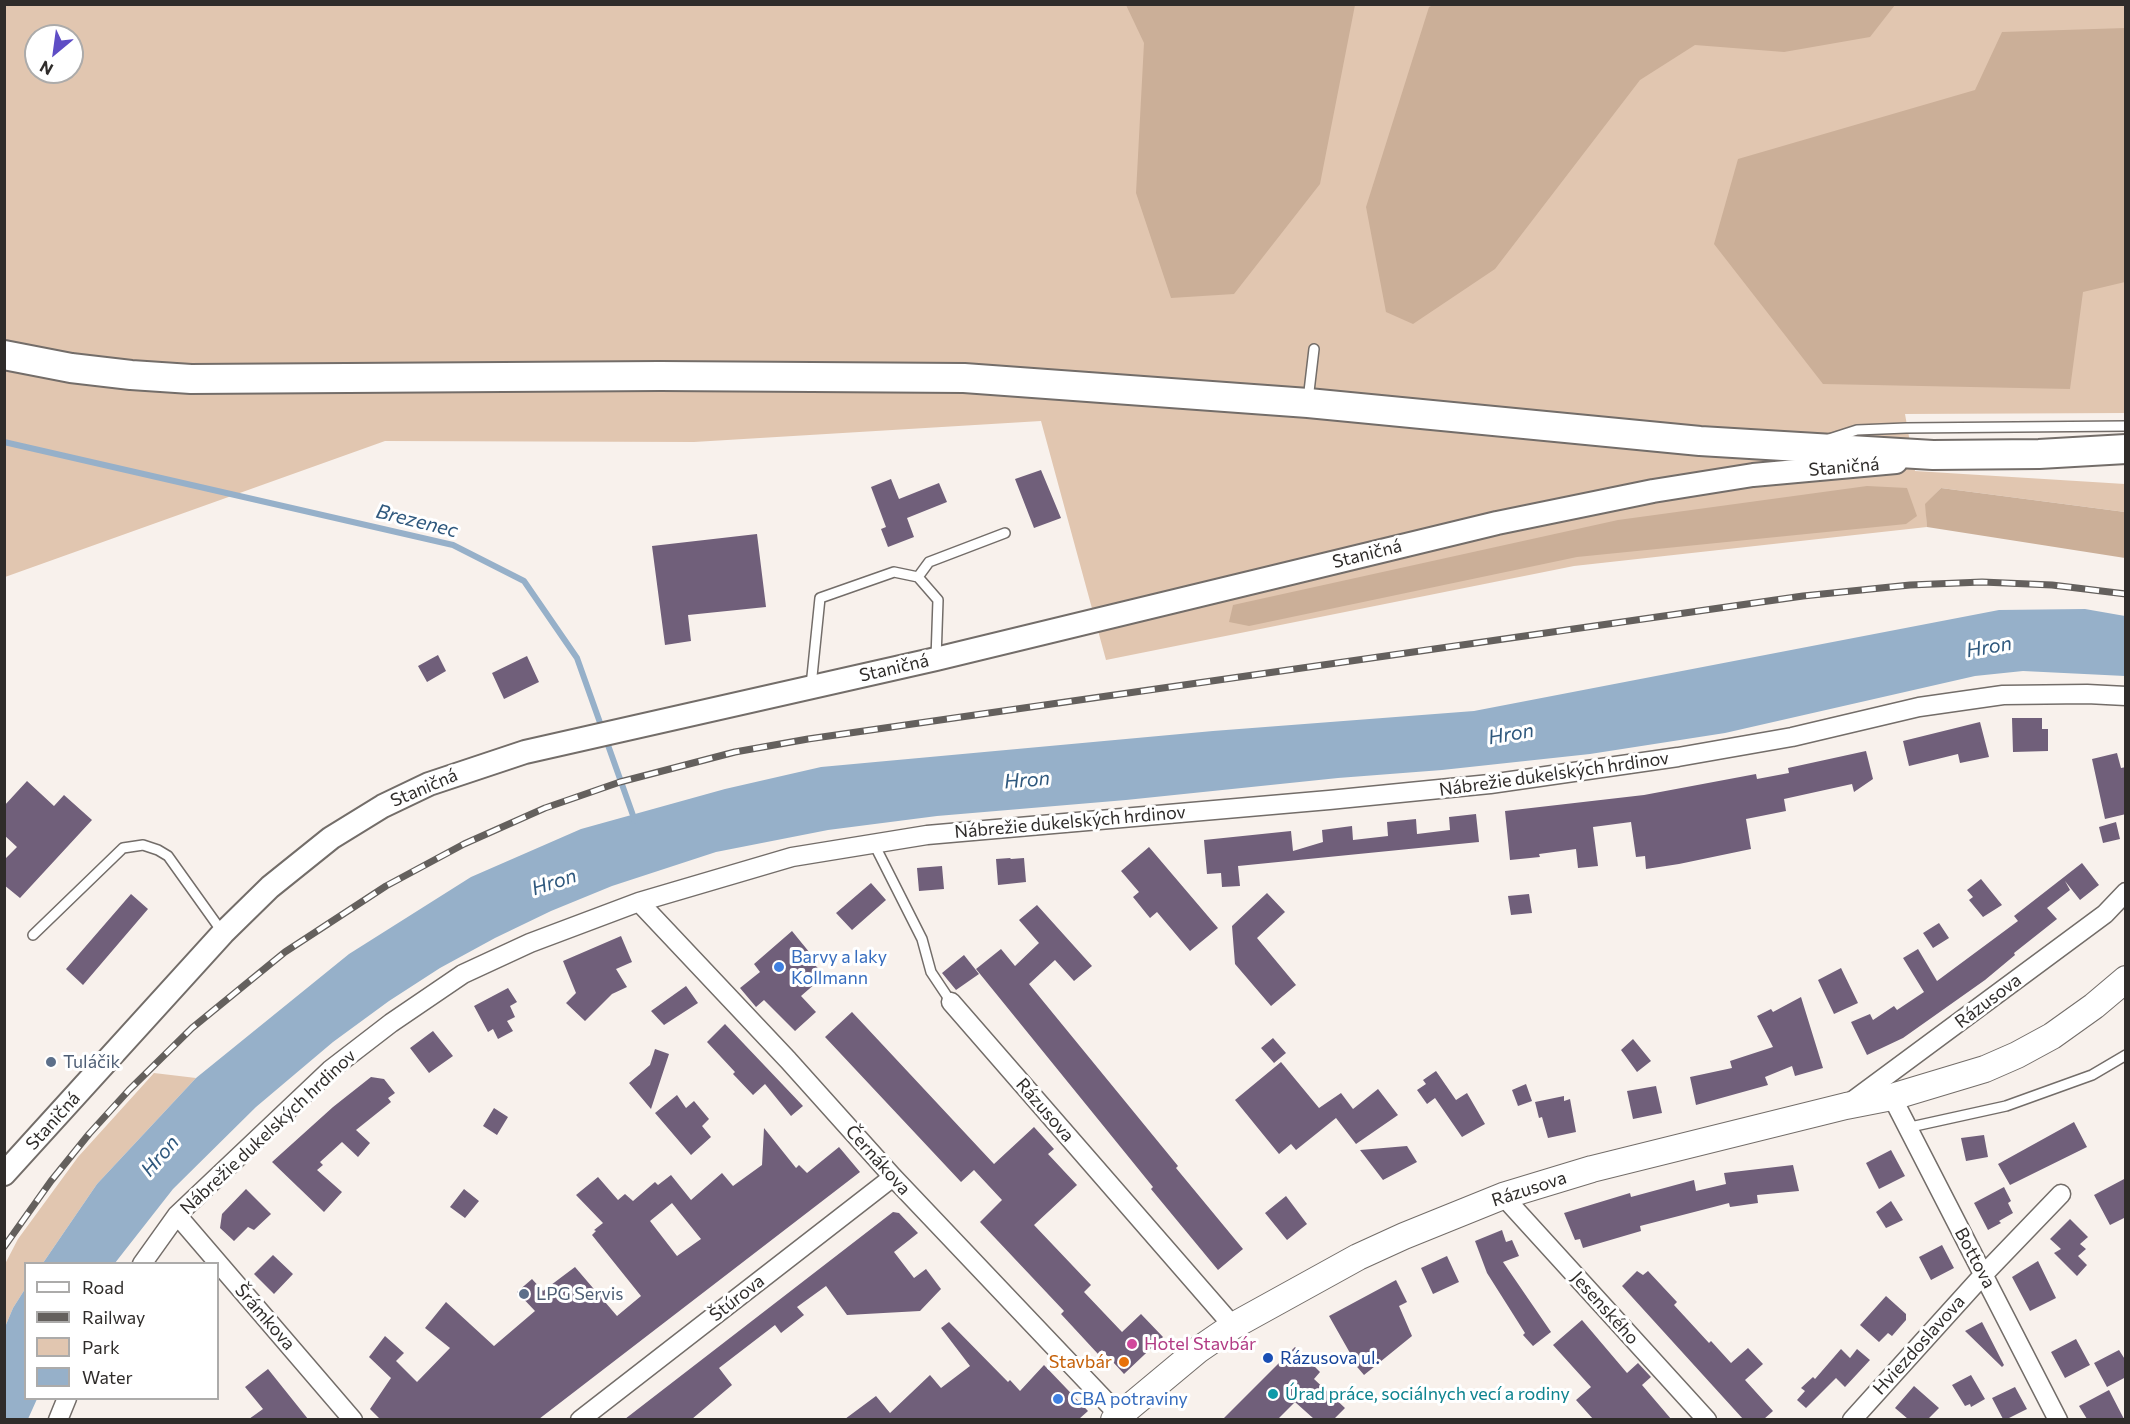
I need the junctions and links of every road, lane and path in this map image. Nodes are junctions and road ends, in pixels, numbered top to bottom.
1 (1314, 349) dead end
2 (4, 355) edge
3 (1308, 403) junction
4 (2125, 443) edge
5 (1805, 446) junction
6 (1933, 455) junction
7 (1005, 533) dead end
8 (918, 577) junction
9 (936, 659) junction
10 (811, 687) junction
11 (2126, 696) edge
12 (874, 844) junction
13 (2126, 892) edge
14 (639, 902) junction
15 (223, 933) junction
16 (33, 935) dead end
17 (2126, 979) edge
18 (951, 1002) joint
19 (2126, 1055) edge
20 (1892, 1097) junction
21 (1846, 1106) junction
22 (1906, 1128) junction
23 (4, 1174) edge
24 (893, 1177) junction
25 (2061, 1194) dead end
26 (1503, 1196) junction
27 (177, 1215) junction
28 (143, 1262) edge
29 (218, 1262) edge
30 (219, 1264) edge
31 (1984, 1274) junction
32 (1233, 1326) junction
33 (66, 1400) edge
34 (1119, 1418) edge
35 (58, 1419) edge
36 (353, 1419) edge
37 (580, 1419) edge
38 (1707, 1419) edge
39 (1852, 1419) edge
40 (2058, 1419) edge

1 - 3 lane
2 - 3 main road
3 - 5 main road
4 - 5 lane
4 - 6 main road
5 - 6 main road
6 - 9 street, Staničná
7 - 8 lane
8 - 9 lane
8 - 10 lane
9 - 10 street, Staničná
10 - 15 street, Staničná
11 - 12 street, Nábrežie dukelských hrdinov
12 - 14 street, Nábrežie dukelských hrdinov
12 - 18 lane
13 - 21 street, Rázusova
14 - 24 street, Černákova
14 - 27 street, Nábrežie dukelských hrdinov
15 - 16 lane
15 - 23 street, Staničná
17 - 20 main road, Rázusova
18 - 32 street, Rázusova
19 - 22 lane
20 - 21 main road, Rázusova
20 - 22 street, Bottova
21 - 26 main road, Rázusova
22 - 31 street, Bottova
24 - 34 street, Černákova
24 - 37 street, Štúrova
25 - 31 street, Hviezdoslavova
26 - 32 main road, Rázusova
26 - 38 street, Jesenského
27 - 28 street, Nábrežie dukelských hrdinov
27 - 29 street, Šrámkova
30 - 36 street, Šrámkova
31 - 39 street, Hviezdoslavova
31 - 40 street, Bottova
32 - 34 main road, Rázusova
33 - 35 street

